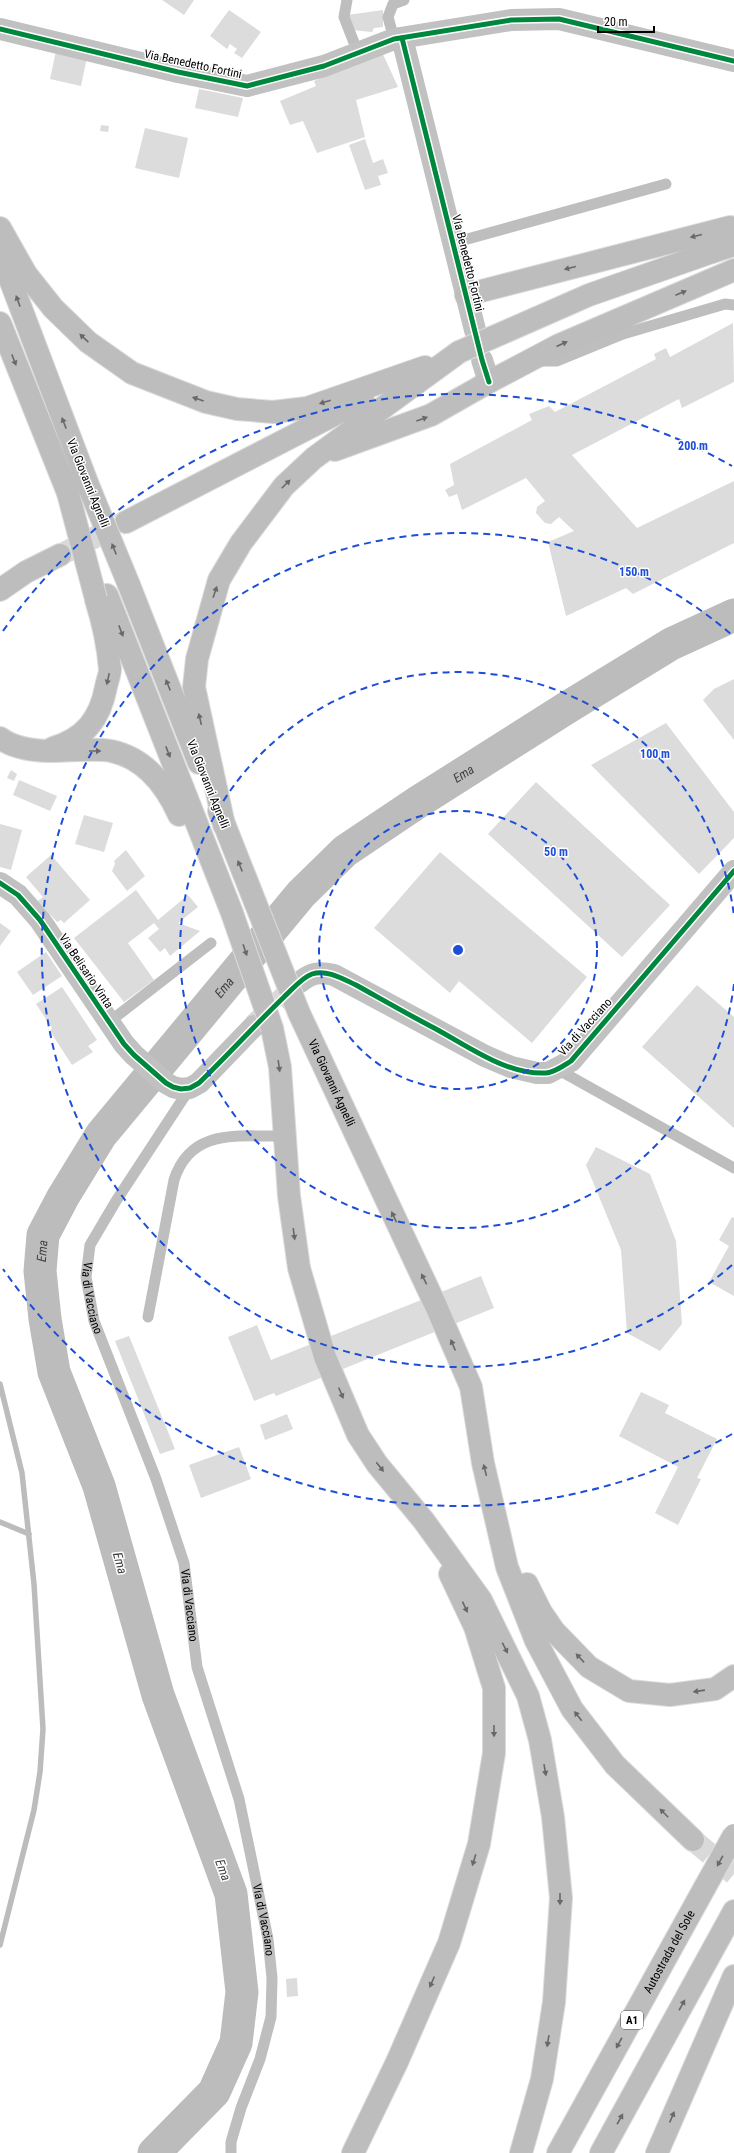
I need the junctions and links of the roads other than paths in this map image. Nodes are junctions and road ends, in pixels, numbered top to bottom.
1 (347, 0) edge
2 (404, 0) edge
3 (0, 29) edge
4 (398, 38) junction
5 (358, 53) junction
6 (734, 60) edge
7 (666, 184) dead end
8 (0, 228) edge
9 (734, 228) edge
10 (453, 243) junction
11 (734, 245) edge
12 (0, 253) edge
13 (734, 270) edge
14 (466, 295) junction
15 (734, 305) edge
16 (0, 323) edge
17 (483, 334) junction
18 (459, 352) junction
19 (482, 360) dead end
20 (527, 362) junction
21 (415, 372) junction
22 (489, 382) junction
23 (314, 458) junction
24 (126, 522) tunnel mouth
25 (60, 555) tunnel mouth
26 (0, 590) edge
27 (101, 597) junction
28 (0, 738) edge
29 (42, 751) junction
30 (224, 826) junction
31 (734, 871) edge
32 (217, 876) junction
33 (0, 883) edge
34 (211, 944) dead end
35 (300, 982) tunnel mouth
36 (109, 1022) junction
37 (263, 1027) junction
38 (557, 1069) junction
39 (190, 1088) junction
40 (284, 1136) junction
41 (734, 1168) edge
42 (148, 1317) dead end
43 (424, 1521) junction
44 (498, 1526) junction
45 (734, 1676) edge
46 (734, 1835) edge
47 (693, 1840) tunnel mouth
48 (734, 1911) edge
49 (734, 1976) edge
50 (231, 2153) edge
51 (352, 2153) edge
52 (521, 2153) edge
53 (558, 2153) edge
54 (601, 2153) edge
55 (657, 2153) edge

1 - 5 lane
2 - 4 lane
3 - 5 street, Via Benedetto Fortini
4 - 5 street, Via Benedetto Fortini
4 - 6 street, Via Benedetto Fortini
4 - 10 street, Via Benedetto Fortini
7 - 10 lane
21 -> 8 main road
9 -> 14 main road
10 - 14 street, Via Benedetto Fortini
11 - 17 main road
30 -> 12 main road, Via Giovanni Agnelli, bridge
20 -> 13 main road
14 - 17 street, Via Benedetto Fortini
15 - 20 lane
16 -> 27 main road, Via Giovanni Agnelli, bridge
17 - 18 main road, bridge
18 - 21 main road
18 - 23 main road
19 - 22 street
20 - 22 main road
21 - 24 main road
23 -> 22 main road
30 -> 23 main road
25 - 26 main road
27 -> 29 main road
27 -> 32 main road
28 - 29 main road
29 -> 32 main road
44 -> 30 main road, Via Giovanni Agnelli, bridge
31 - 38 street, Via di Vacciano
32 -> 37 main road, bridge
33 - 36 street, Via Belisario Vinta
34 - 36 lane
35 - 38 street, Via di Vacciano
36 - 39 street, Via Belisario Vinta
37 - 39 street, Via di Vacciano
37 -> 40 main road
38 - 41 lane
39 - 50 lane, Via di Vacciano
40 - 42 lane
40 -> 43 main road
43 -> 51 main road
43 -> 52 main road
45 -> 44 main road
47 -> 44 main road
46 -> 53 main road, Autostrada del Sole / A1, bridge
54 -> 48 main road
55 -> 49 main road

